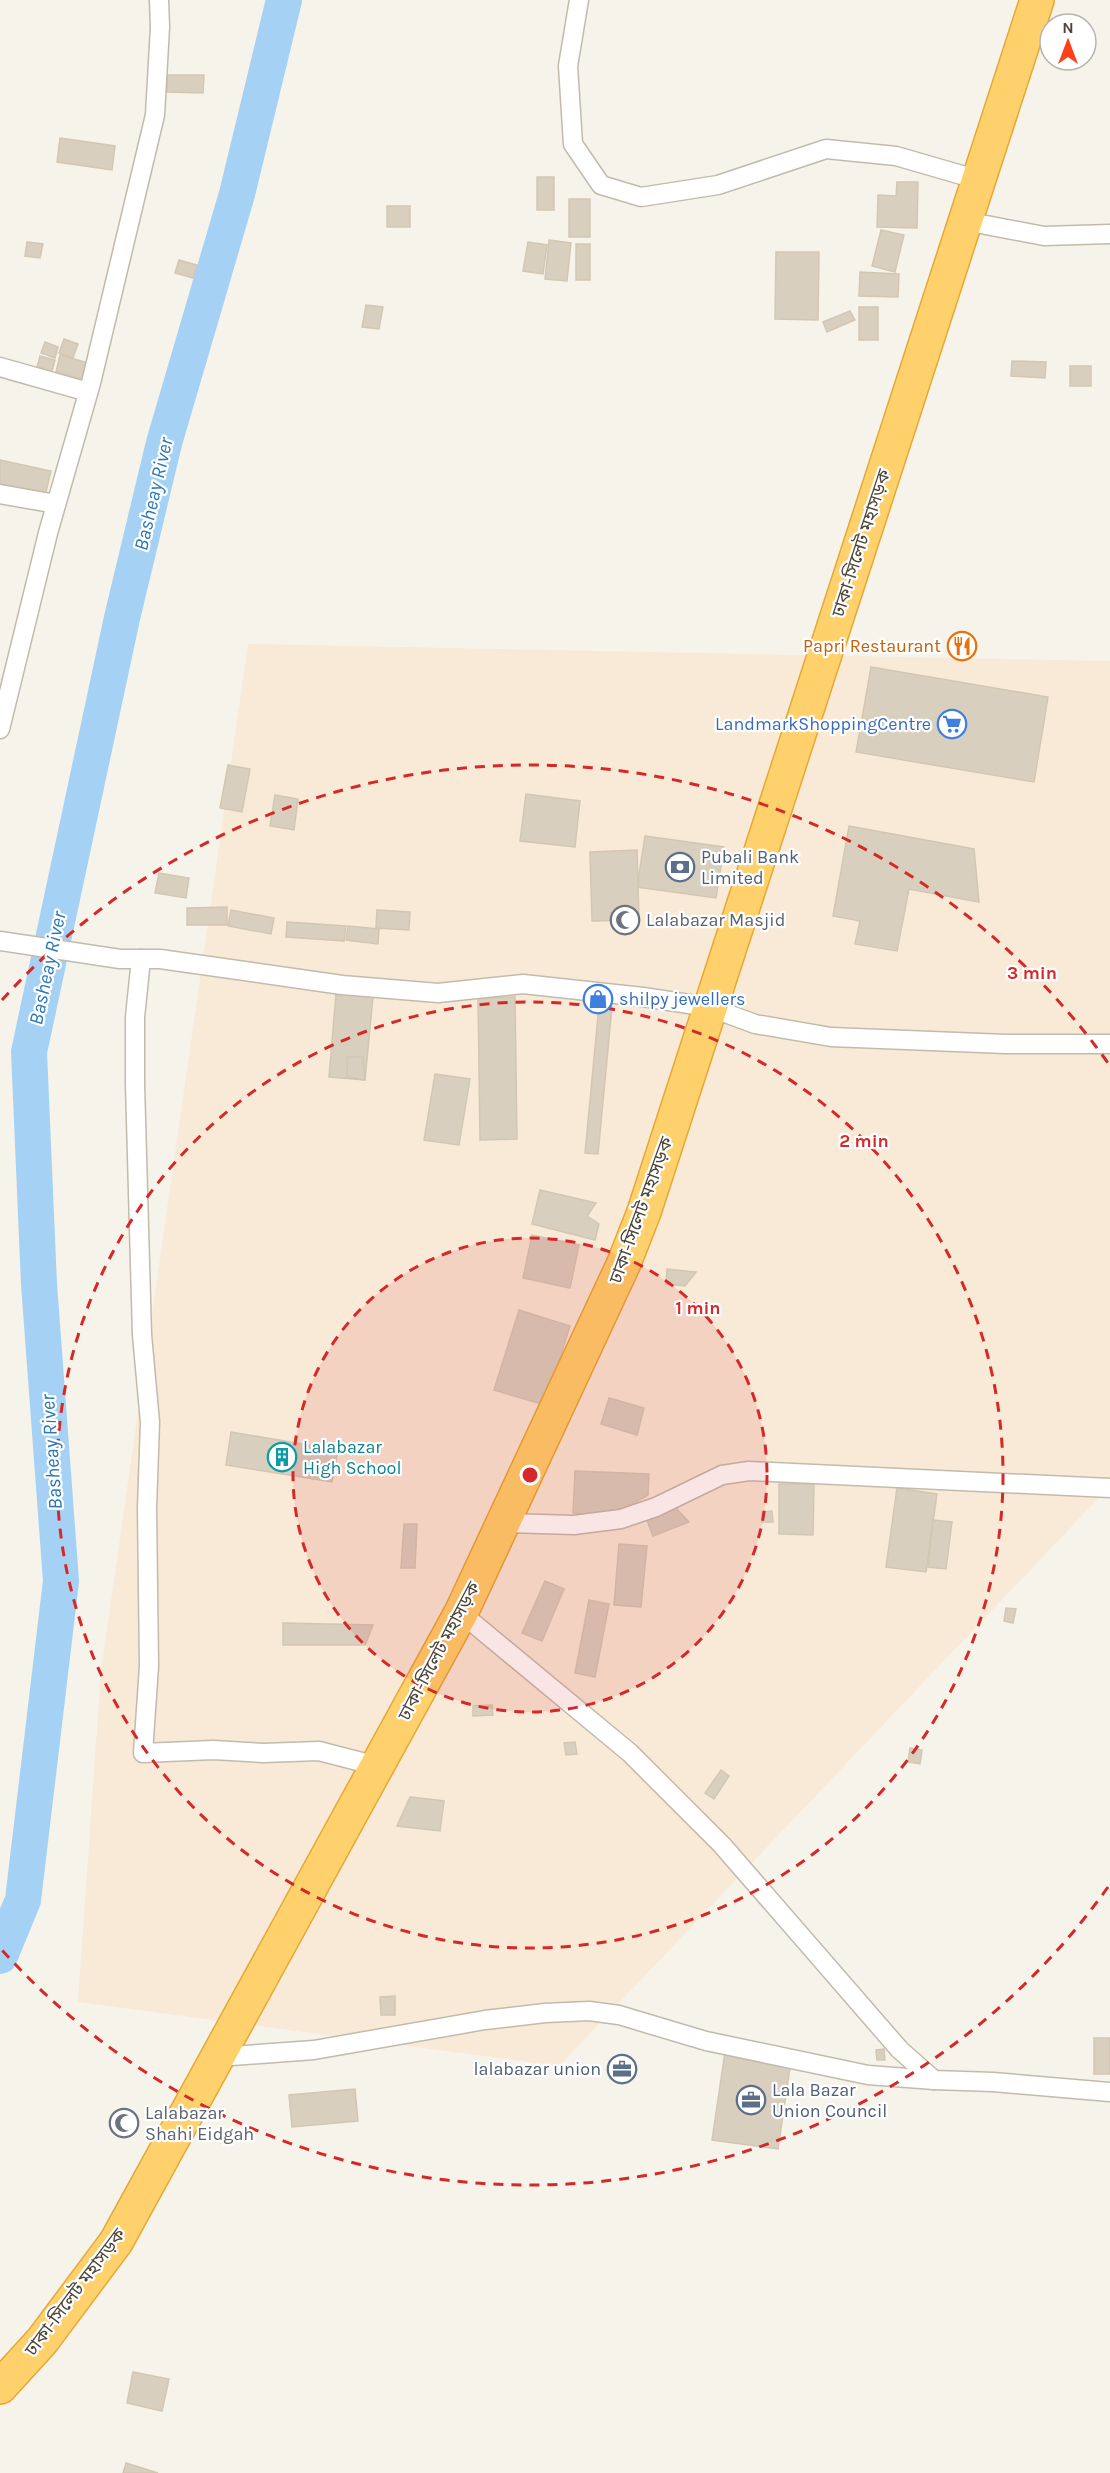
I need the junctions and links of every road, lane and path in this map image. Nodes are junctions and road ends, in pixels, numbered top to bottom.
1 (159, 0) edge
2 (579, 0) edge
3 (1037, 0) edge
4 (979, 180) junction
5 (965, 221) junction
6 (1110, 234) edge
7 (0, 367) edge
8 (88, 392) junction
9 (0, 494) edge
10 (56, 504) junction
11 (0, 729) edge
12 (0, 941) edge
13 (141, 959) junction
14 (709, 1007) junction
15 (1110, 1044) edge
16 (1110, 1488) edge
17 (504, 1523) junction
18 (461, 1613) junction
19 (377, 1766) junction
20 (218, 2057) junction
21 (934, 2080) junction
22 (1110, 2092) edge
23 (0, 2387) edge

1 - 8 street
2 - 4 street
3 - 4 highway, ঢাকা-সিলেট মহাসড়ক
4 - 5 highway, ঢাকা-সিলেট মহাসড়ক
5 - 6 street
5 - 14 highway, ঢাকা-সিলেট মহাসড়ক
7 - 8 street
8 - 10 street
9 - 10 street
10 - 11 street
12 - 13 street
13 - 14 street
13 - 19 street
14 - 15 street
14 - 17 highway, ঢাকা-সিলেট মহাসড়ক
16 - 17 street
17 - 18 highway, ঢাকা-সিলেট মহাসড়ক
18 - 19 highway, ঢাকা-সিলেট মহাসড়ক
18 - 21 street
19 - 20 highway, ঢাকা-সিলেট মহাসড়ক
20 - 21 street
20 - 23 highway, ঢাকা-সিলেট মহাসড়ক
21 - 22 street

